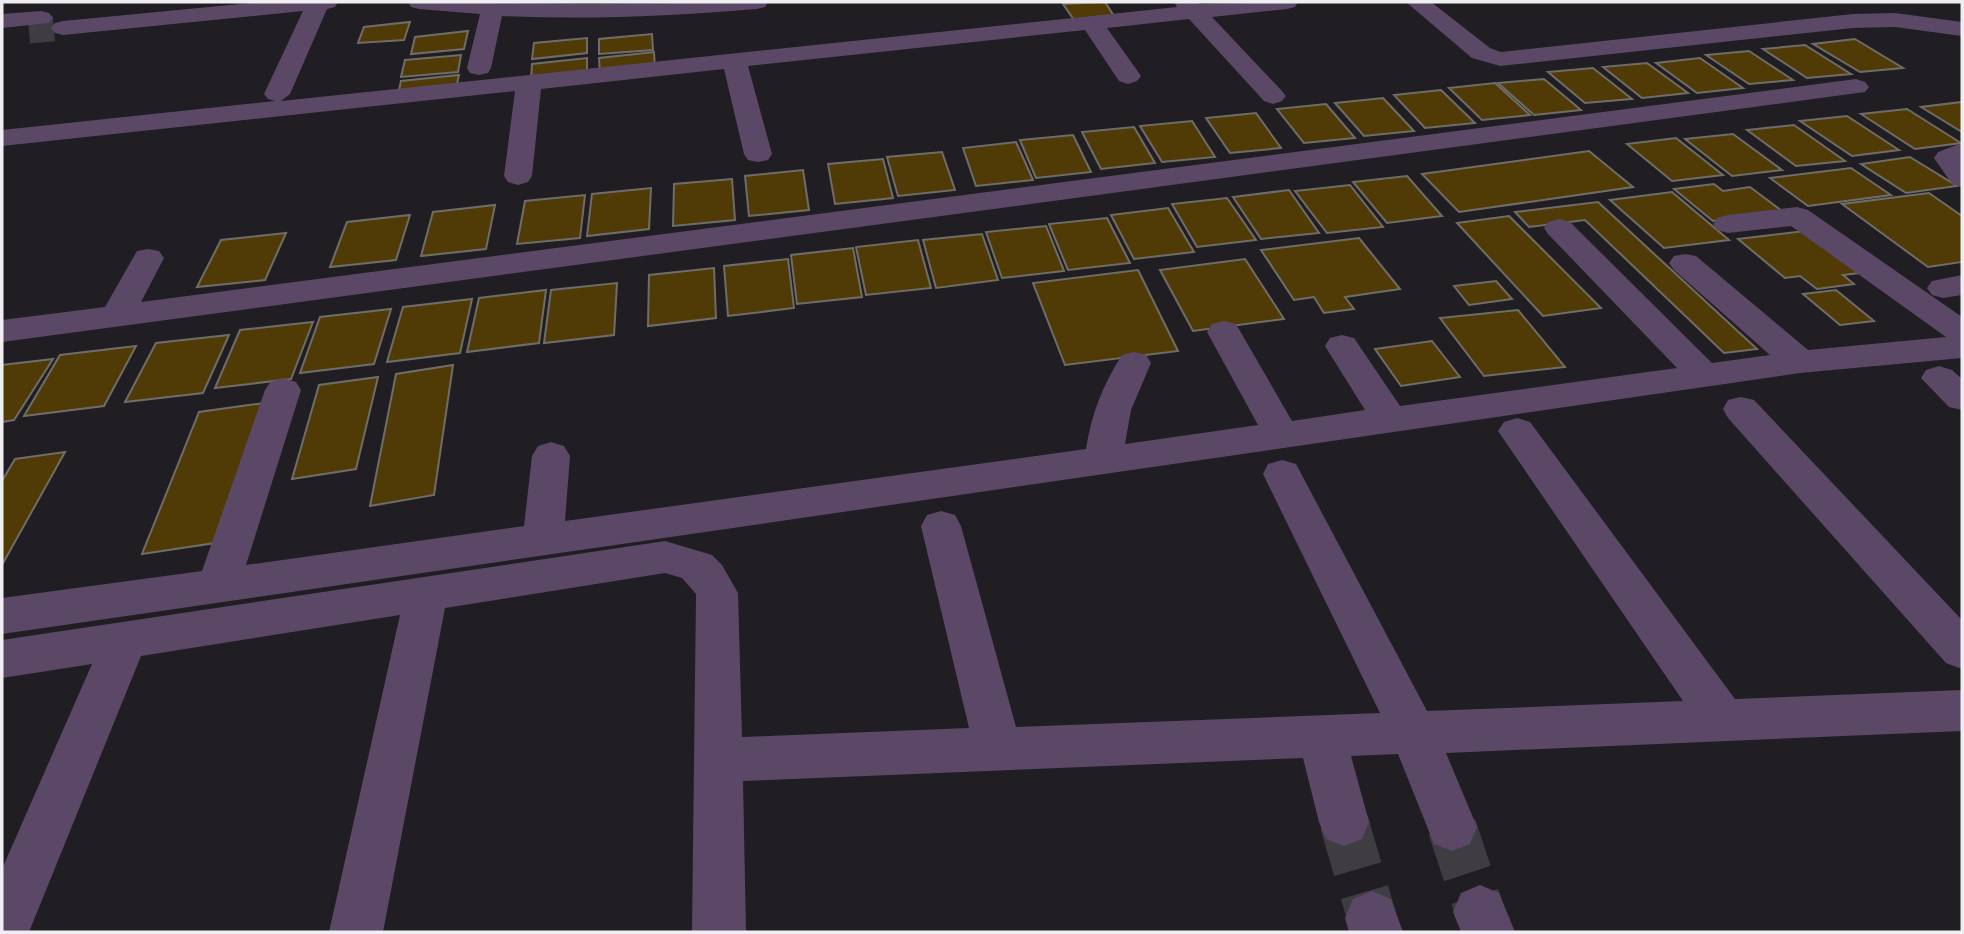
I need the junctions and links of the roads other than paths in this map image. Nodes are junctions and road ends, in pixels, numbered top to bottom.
1 (212, 2) edge
2 (322, 2) edge
3 (419, 2) edge
4 (757, 2) edge
5 (1287, 2) edge
6 (1417, 2) edge
7 (1835, 2) edge
8 (494, 6) edge
9 (1190, 7) edge
10 (133, 11) edge
11 (68, 21) tunnel mouth
12 (1853, 21) junction
13 (2, 22) edge
14 (1091, 22) junction
15 (664, 29) edge
16 (1962, 29) edge
17 (2, 32) edge
18 (734, 60) junction
19 (479, 68) dead end
20 (1128, 76) dead end
21 (529, 82) junction
22 (1856, 87) dead end
23 (277, 94) dead end
24 (1273, 96) dead end
25 (2, 138) edge
26 (1962, 151) edge
27 (758, 154) dead end
28 (518, 176) dead end
29 (1961, 193) edge
30 (1839, 215) dead end
31 (1728, 224) dead end
32 (1559, 228) dead end
33 (148, 258) dead end
34 (1685, 263) dead end
35 (1956, 291) edge
36 (117, 316) junction
37 (2, 331) edge
38 (1224, 332) dead end
39 (1962, 332) edge
40 (1342, 346) dead end
41 (1962, 347) edge
42 (1800, 362) junction
43 (1134, 363) dead end
44 (1705, 376) junction
45 (283, 390) dead end
46 (1741, 410) dead end
47 (1390, 420) junction
48 (1517, 431) dead end
49 (1282, 455) junction
50 (551, 456) dead end
51 (1104, 461) junction
52 (941, 526) dead end
53 (543, 539) junction
54 (218, 585) junction
55 (426, 596) junction
56 (2, 616) edge
57 (125, 640) junction
58 (1962, 650) edge
59 (2, 659) edge
60 (1962, 711) edge
61 (1724, 720) junction
62 (1414, 733) junction
63 (1321, 736) junction
64 (998, 749) junction
65 (718, 761) junction
66 (1344, 822) tunnel mouth
67 (1452, 827) tunnel mouth
68 (2, 932) edge
69 (356, 932) edge
70 (719, 932) edge

1 - 10 street
2 - 10 street
2 - 23 street
3 - 8 street
4 - 15 street
5 - 9 street
6 - 12 street
7 - 12 street
8 - 15 street
8 - 19 street
9 - 14 street
9 - 24 street
10 - 11 street
12 - 16 street
13 - 17 street
14 - 18 street
14 - 20 street
18 - 21 street
18 - 27 street
21 - 25 street
21 - 28 street
22 - 36 street
26 - 29 street
30 - 35 street
31 - 39 street
32 - 44 street
33 - 36 street
34 - 42 street
36 - 37 street
38 - 49 street
40 - 47 street
41 - 42 street
42 - 44 street
43 - 51 street
44 - 47 street
45 - 54 street
46 - 58 street
47 - 49 street
48 - 61 street
49 - 51 street
49 - 62 street
50 - 53 street
51 - 53 street
52 - 64 street
53 - 54 street
54 - 56 street
55 - 57 street
55 - 65 street
55 - 69 street
57 - 59 street
57 - 68 street
60 - 61 street
61 - 62 street
62 - 63 street
62 - 67 street
63 - 64 street
63 - 66 street
64 - 65 street
65 - 70 street

